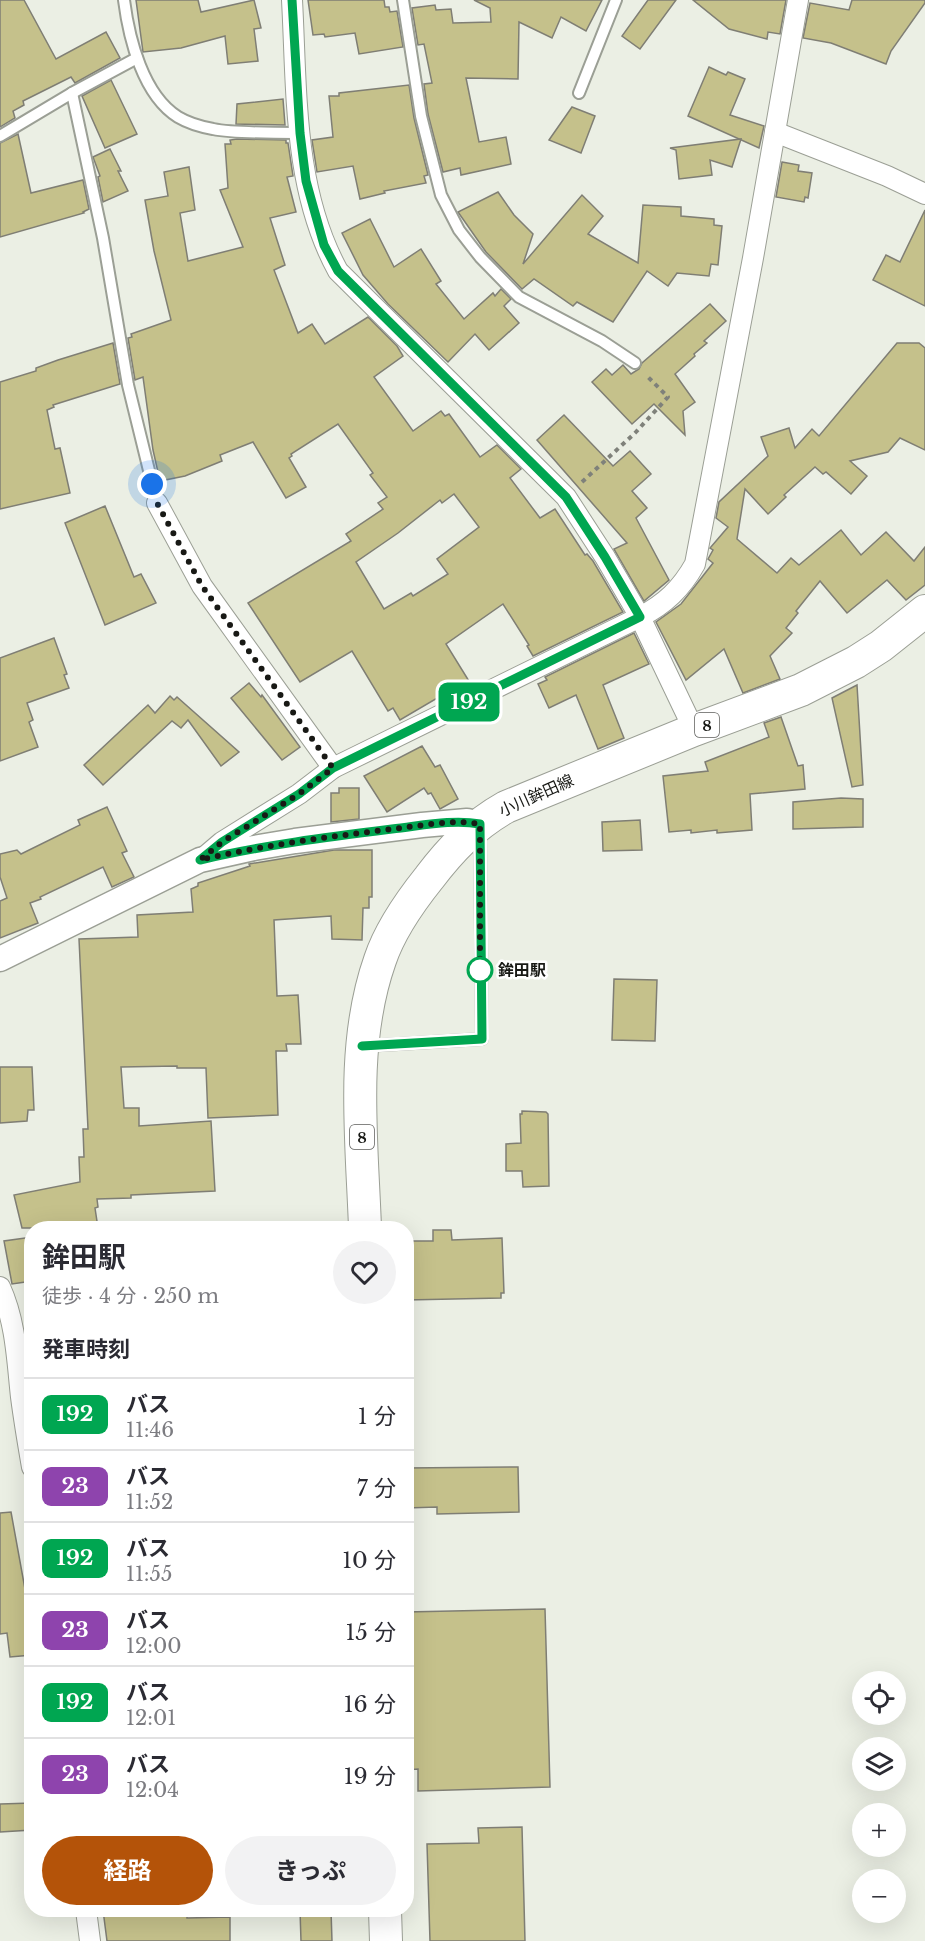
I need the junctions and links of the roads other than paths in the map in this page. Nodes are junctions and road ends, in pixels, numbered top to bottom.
1 (124, 0) edge
2 (292, 0) edge
3 (403, 0) edge
4 (616, 0) edge
5 (798, 0) edge
6 (136, 58) junction
7 (72, 93) junction
8 (579, 93) dead end
9 (775, 132) junction
10 (300, 133) junction
11 (0, 136) edge
12 (925, 194) edge
13 (635, 363) road end
14 (157, 503) joint
15 (925, 611) edge
16 (640, 617) junction
17 (694, 730) junction
18 (333, 768) junction
19 (480, 824) junction
20 (200, 860) junction
21 (0, 959) edge
22 (362, 1046) junction
23 (365, 1221) edge
24 (0, 1287) edge
25 (24, 1341) edge
26 (24, 1415) edge
27 (87, 1917) edge
28 (385, 1917) edge
29 (90, 1941) edge
30 (386, 1941) edge

1 - 6 lane
2 - 10 street
3 - 13 lane
4 - 8 lane
5 - 9 street
6 - 7 lane
6 - 10 lane
7 - 11 lane
7 - 14 lane
9 - 12 street
9 - 16 street
10 - 16 street
14 - 18 street
15 - 17 main road, 小川鉾田線 / 8
16 - 17 street
16 - 18 street
17 - 19 main road, 小川鉾田線 / 8
18 - 20 street
19 - 20 street
19 - 22 main road, 小川鉾田線 / 8
19 - 22 lane
20 - 21 street
22 - 23 main road, 小川鉾田線 / 8
24 - 25 street
25 - 26 street
27 - 29 street
28 - 30 main road

